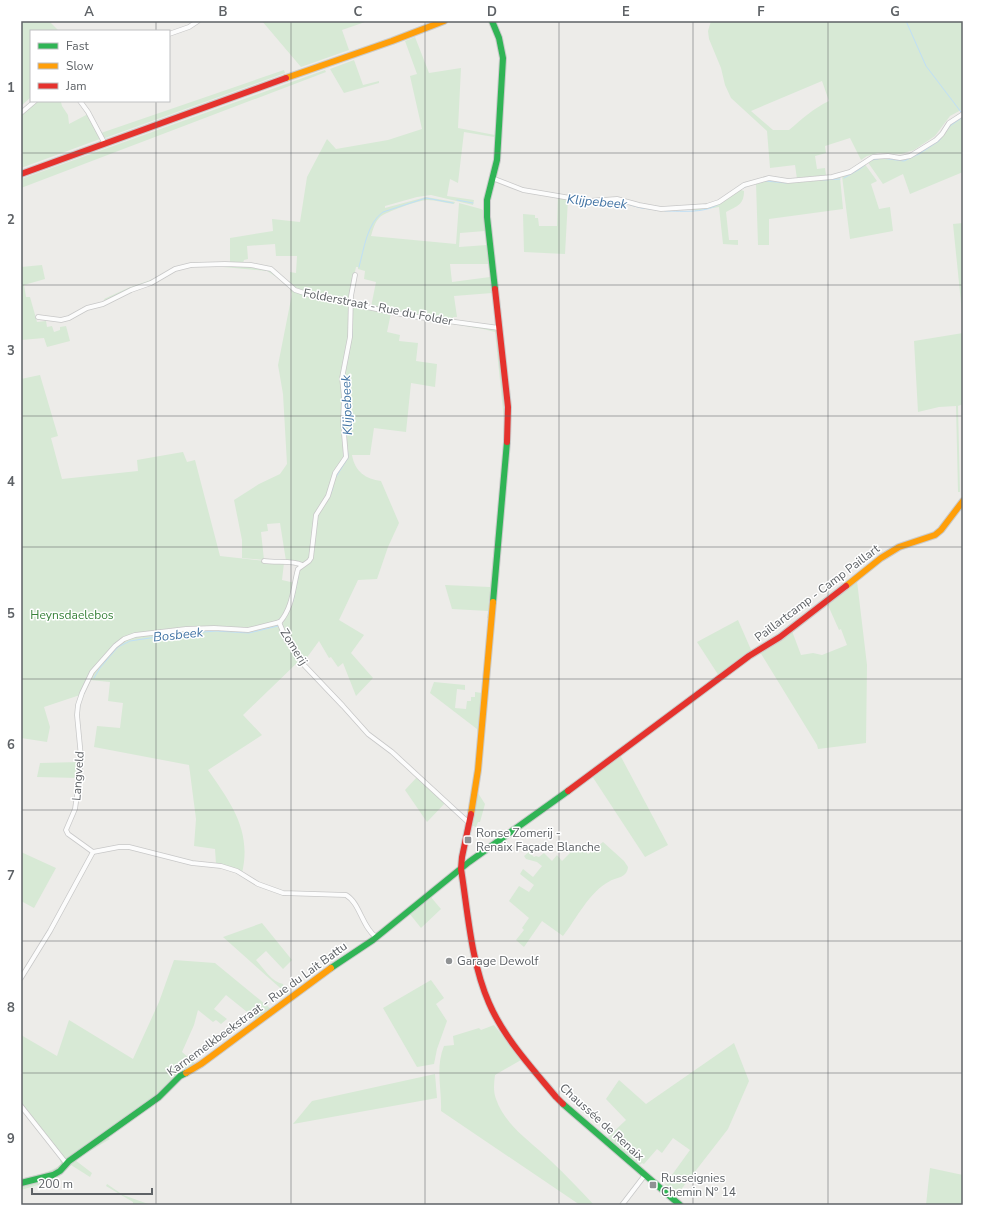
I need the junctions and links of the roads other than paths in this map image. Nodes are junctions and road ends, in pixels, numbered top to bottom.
1 (198, 21) edge
2 (444, 21) edge
3 (492, 21) edge
4 (170, 34) edge
5 (34, 102) edge
6 (81, 102) edge
7 (21, 113) edge
8 (962, 114) edge
9 (105, 144) junction
10 (21, 174) edge
11 (492, 178) junction
12 (355, 275) dead end
13 (350, 303) junction
14 (38, 317) dead end
15 (499, 328) junction
16 (963, 501) edge
17 (264, 561) dead end
18 (302, 565) junction
19 (279, 622) junction
20 (470, 823) junction
21 (93, 852) junction
22 (461, 868) junction
23 (376, 937) junction
24 (21, 978) edge
25 (21, 1106) edge
26 (66, 1163) junction
27 (645, 1175) junction
28 (21, 1183) edge
29 (622, 1205) edge
30 (680, 1205) edge

1 - 4 street
2 - 9 street
3 - 11 street, Chaussée de Renaix
5 - 7 street
6 - 9 street
8 - 11 street
9 - 10 street
11 - 15 street, Chaussée de Renaix
12 - 13 street, Zomerij
13 - 14 street, Folderstraat - Rue du Folder
13 - 15 street, Folderstraat - Rue du Folder
13 - 18 street, Zomerij
15 - 20 street, Chaussée de Renaix
16 - 22 street, Paillartcamp - Camp Paillart
17 - 18 street
18 - 19 street, Zomerij
19 - 20 street, Zomerij
19 - 21 street, Langveld
20 - 22 street, Chaussée de Renaix
21 - 23 street
21 - 24 street
22 - 23 street, Karnemelkbeekstraat - Rue du Lait Battu
22 - 27 street, Chaussée de Renaix
23 - 26 street, Karnemelkbeekstraat - Rue du Lait Battu
25 - 26 street
26 - 28 street, Karnemelkbeekstraat - Rue du Lait Battu
27 - 29 street
27 - 30 street, Chaussée de Renaix

